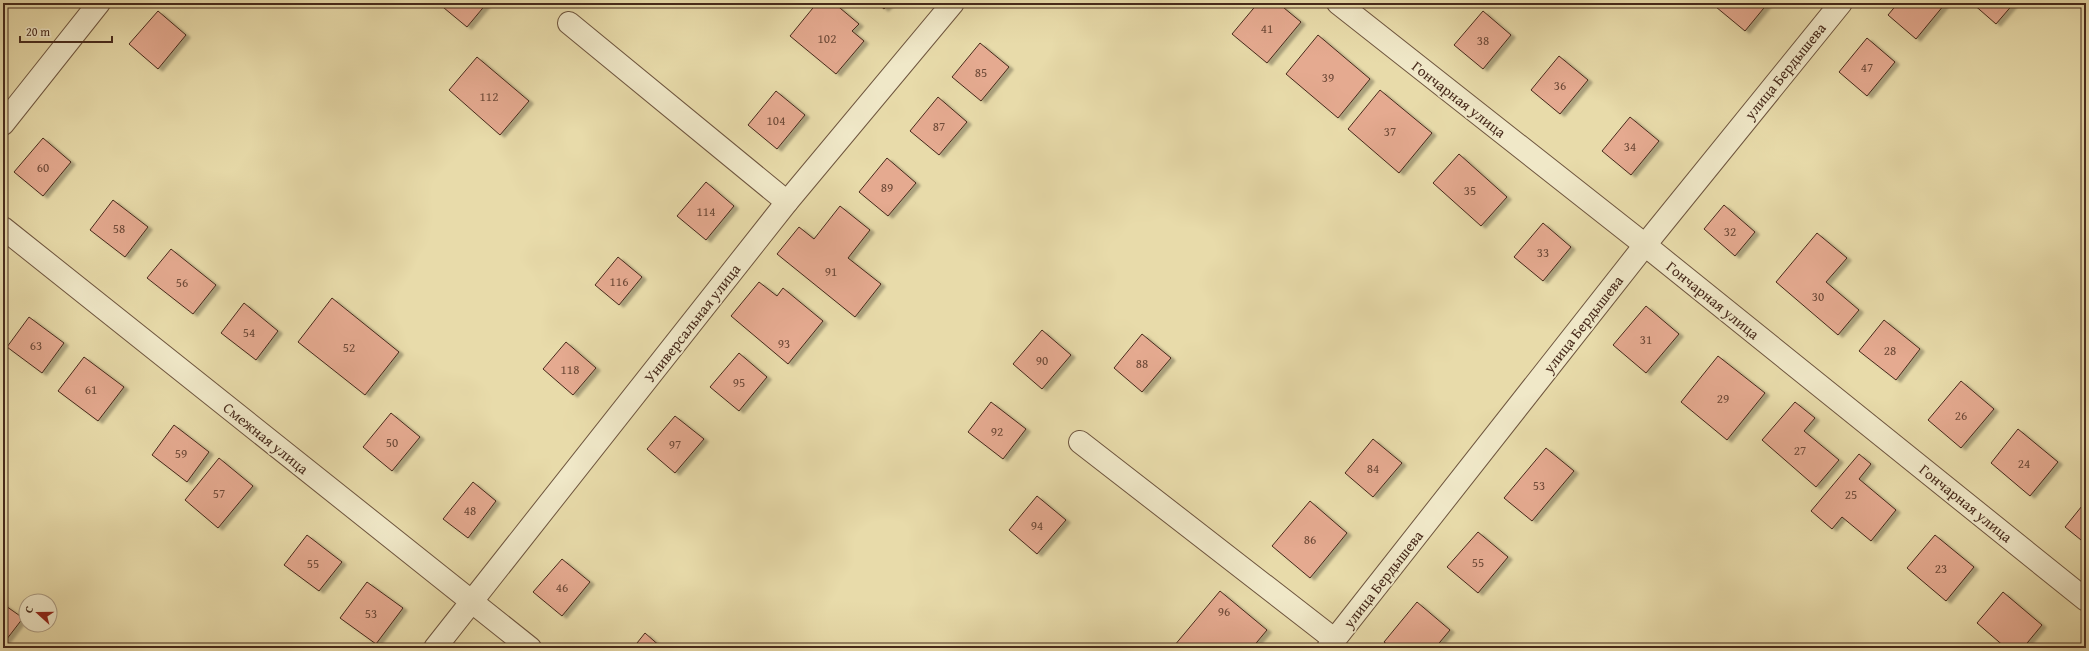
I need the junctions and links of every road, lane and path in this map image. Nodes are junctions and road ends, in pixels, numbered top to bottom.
1 (99, 3) edge
2 (953, 3) edge
3 (1338, 3) edge
4 (1841, 3) edge
5 (569, 23) dead end
6 (3, 124) edge
7 (787, 202) junction
8 (3, 228) edge
9 (1645, 245) junction
10 (1080, 442) dead end
11 (2086, 600) edge
12 (472, 602) junction
13 (1331, 644) edge
14 (435, 648) edge
15 (530, 648) edge

1 - 6 street
2 - 7 street, Универсальная улица
3 - 9 street, Гончарная улица
4 - 9 street, улица Бердышева
5 - 7 street
7 - 12 street, Универсальная улица
8 - 12 street, Смежная улица
9 - 11 street, Гончарная улица
9 - 13 street, улица Бердышева
10 - 13 street
12 - 14 street, Универсальная улица
12 - 15 street, Смежная улица

